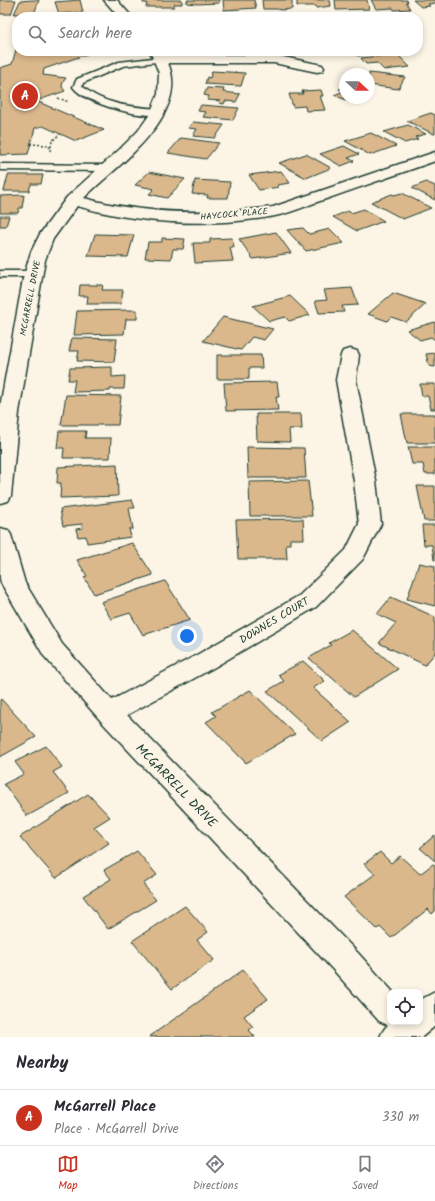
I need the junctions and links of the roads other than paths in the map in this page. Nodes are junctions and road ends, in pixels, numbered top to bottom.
1 (110, 0) edge
2 (121, 12) edge
3 (155, 56) edge
4 (159, 56) edge
5 (188, 56) edge
6 (317, 68) dead end
7 (159, 112) junction
8 (435, 156) edge
9 (0, 167) edge
10 (108, 168) junction
11 (73, 200) junction
12 (0, 274) edge
13 (33, 274) junction
14 (350, 355) dead end
15 (0, 496) edge
16 (0, 535) edge
17 (109, 713) junction
18 (387, 1005) edge
19 (435, 1007) edge
20 (423, 1014) edge

1 - 2 street
3 - 7 lane
4 - 7 street, MCGARRELL DRIVE
5 - 6 street
7 - 10 street, MCGARRELL DRIVE
8 - 11 street, HAYCOCK PLACE
9 - 10 lane
10 - 11 street, MCGARRELL DRIVE
11 - 13 street, MCGARRELL DRIVE
12 - 13 lane
13 - 15 street, MCGARRELL DRIVE
14 - 17 street, DOWNES COURT
16 - 17 street, MCGARRELL DRIVE
17 - 18 street, MCGARRELL DRIVE
19 - 20 street

